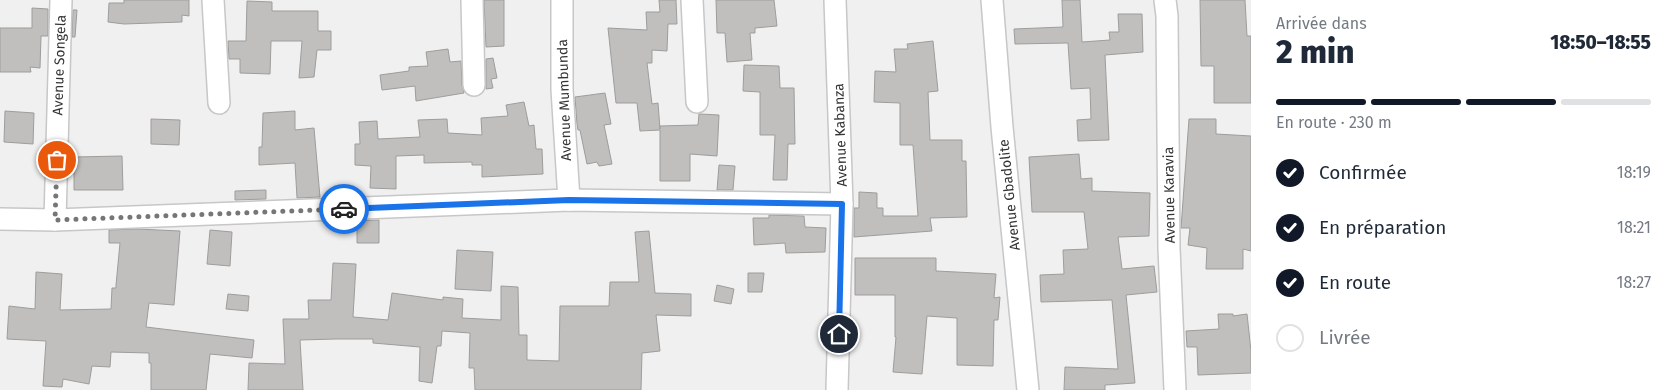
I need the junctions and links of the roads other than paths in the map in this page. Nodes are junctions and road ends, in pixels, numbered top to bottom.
1 (61, 0) edge
2 (213, 0) edge
3 (472, 0) edge
4 (562, 0) edge
5 (692, 0) edge
6 (835, 0) edge
7 (992, 0) edge
8 (1165, 0) edge
9 (474, 85) dead end
10 (697, 102) dead end
11 (218, 103) dead end
12 (569, 200) junction
13 (842, 204) junction
14 (0, 219) edge
15 (55, 220) junction
16 (837, 390) edge
17 (1028, 390) edge
18 (1175, 390) edge

1 - 15 street, Avenue Songela
2 - 11 street
3 - 9 street
4 - 12 street, Avenue Mumbunda
5 - 10 street
6 - 13 street, Avenue Kabanza
7 - 17 street, Avenue Gbadolite
8 - 18 street, Avenue Karavia
12 - 13 street
12 - 15 street
13 - 16 street, Avenue Kabanza
14 - 15 street

